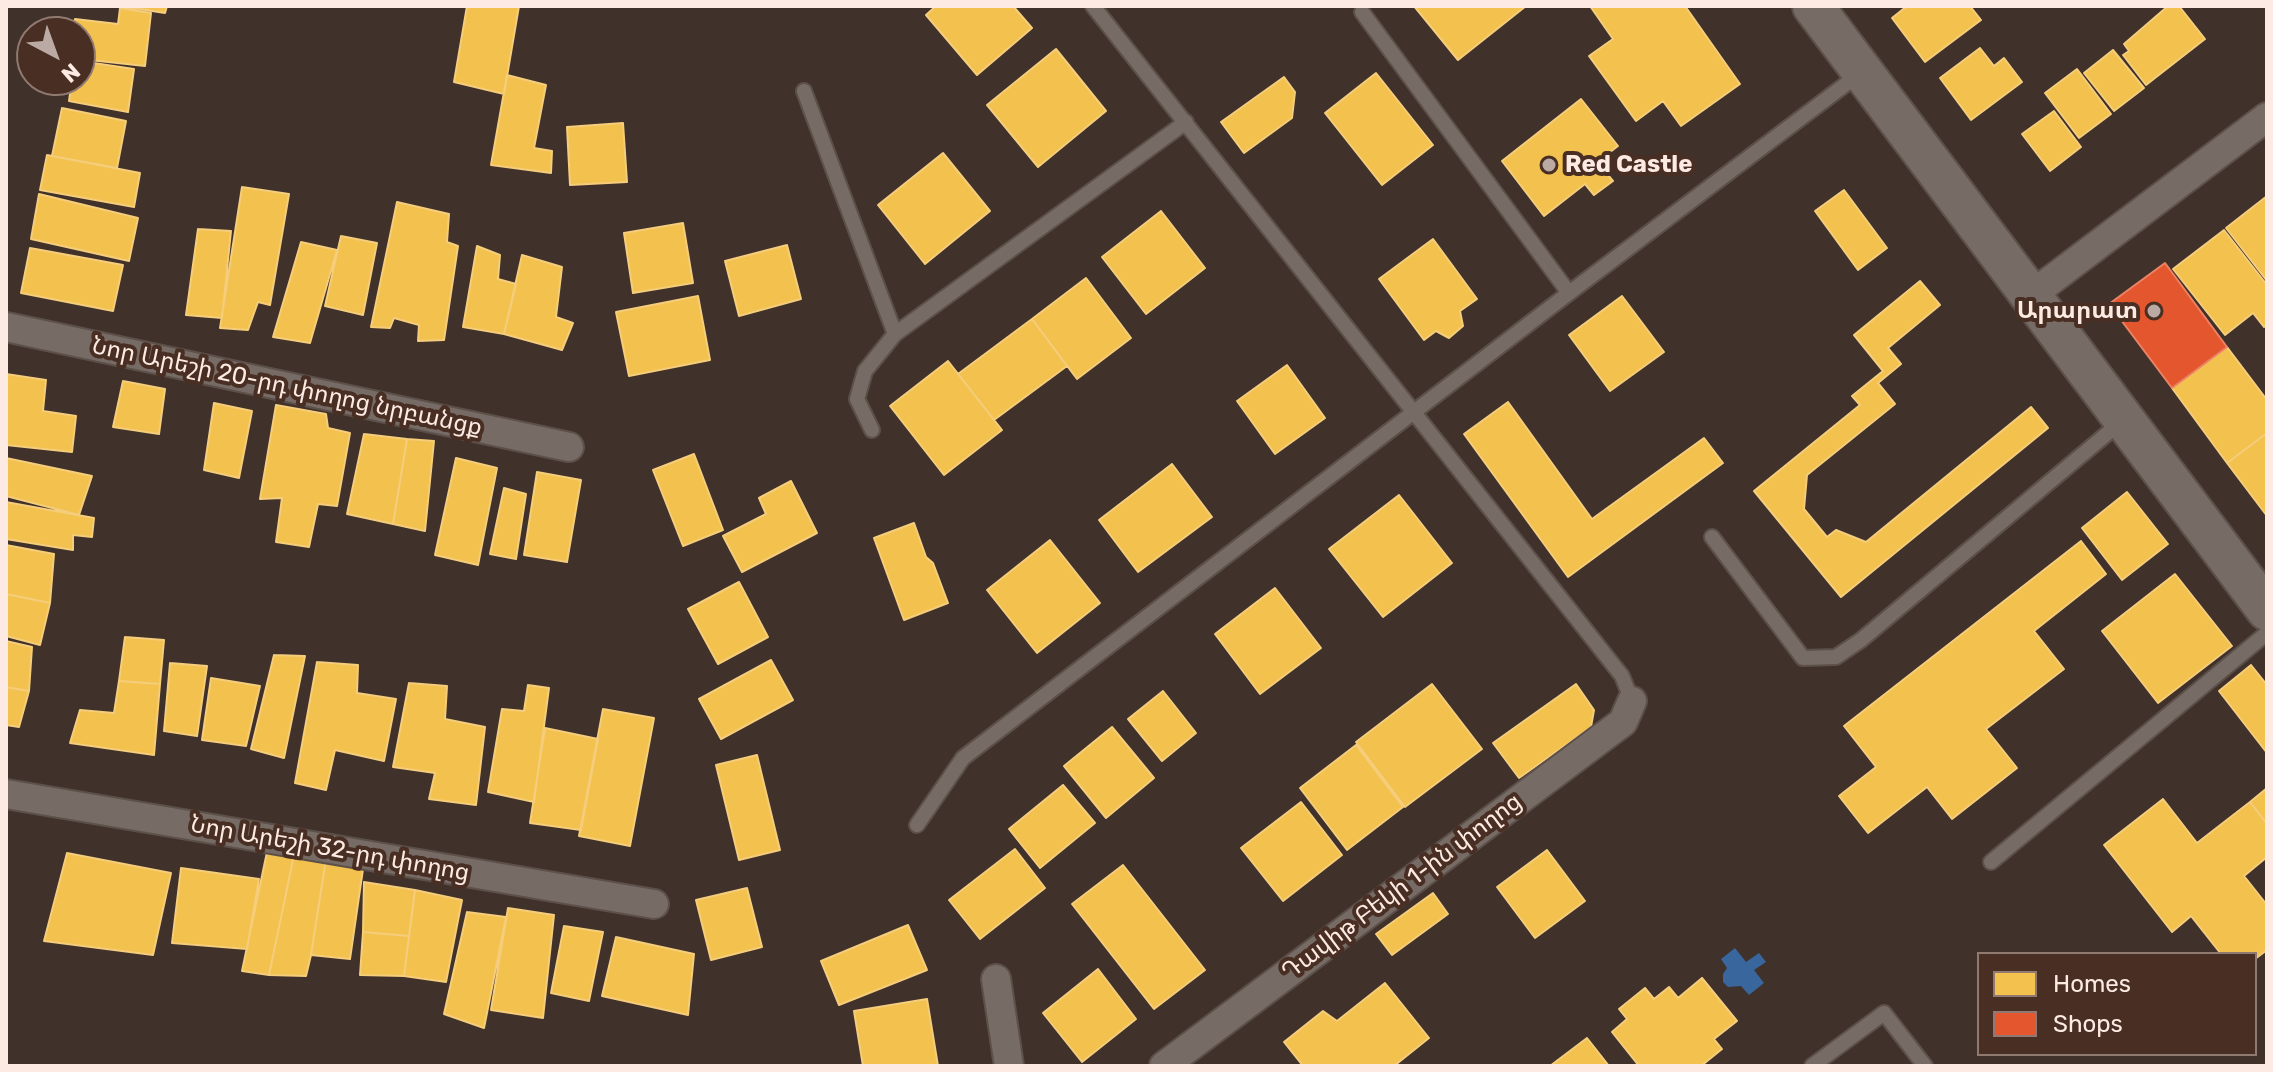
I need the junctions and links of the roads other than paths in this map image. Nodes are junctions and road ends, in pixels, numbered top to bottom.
1 (1093, 6) edge
2 (1813, 6) edge
3 (1362, 12) dead end
4 (1862, 72) junction
5 (804, 91) dead end
6 (2267, 117) edge
7 (1186, 122) junction
8 (1569, 293) junction
9 (2030, 296) junction
10 (6, 327) edge
11 (895, 334) junction
12 (1413, 413) junction
13 (2125, 419) junction
14 (872, 430) dead end
15 (569, 447) dead end
16 (1712, 537) dead end
17 (2267, 610) edge
18 (2267, 633) edge
19 (1632, 701) joint
20 (6, 794) edge
21 (917, 825) dead end
22 (1991, 862) dead end
23 (654, 904) dead end
24 (996, 979) dead end
25 (1009, 1066) edge
26 (1164, 1066) edge
27 (1812, 1066) edge
28 (1925, 1066) edge

1 - 7 lane
2 - 4 street
3 - 8 lane
4 - 8 lane
4 - 9 street
5 - 11 lane
6 - 9 street
7 - 11 lane
7 - 12 lane
8 - 12 lane
9 - 13 street
10 - 15 street, Նոր Արեշի 20-րդ փողոց նրբանցք
11 - 14 lane
12 - 19 lane
12 - 21 lane
13 - 16 lane
13 - 17 street
18 - 22 lane
19 - 26 street, Դավիթ Բեկի 1-ին փողոց
20 - 23 street, Նոր Արեշի 32-րդ փողոց
24 - 25 street
27 - 28 lane

